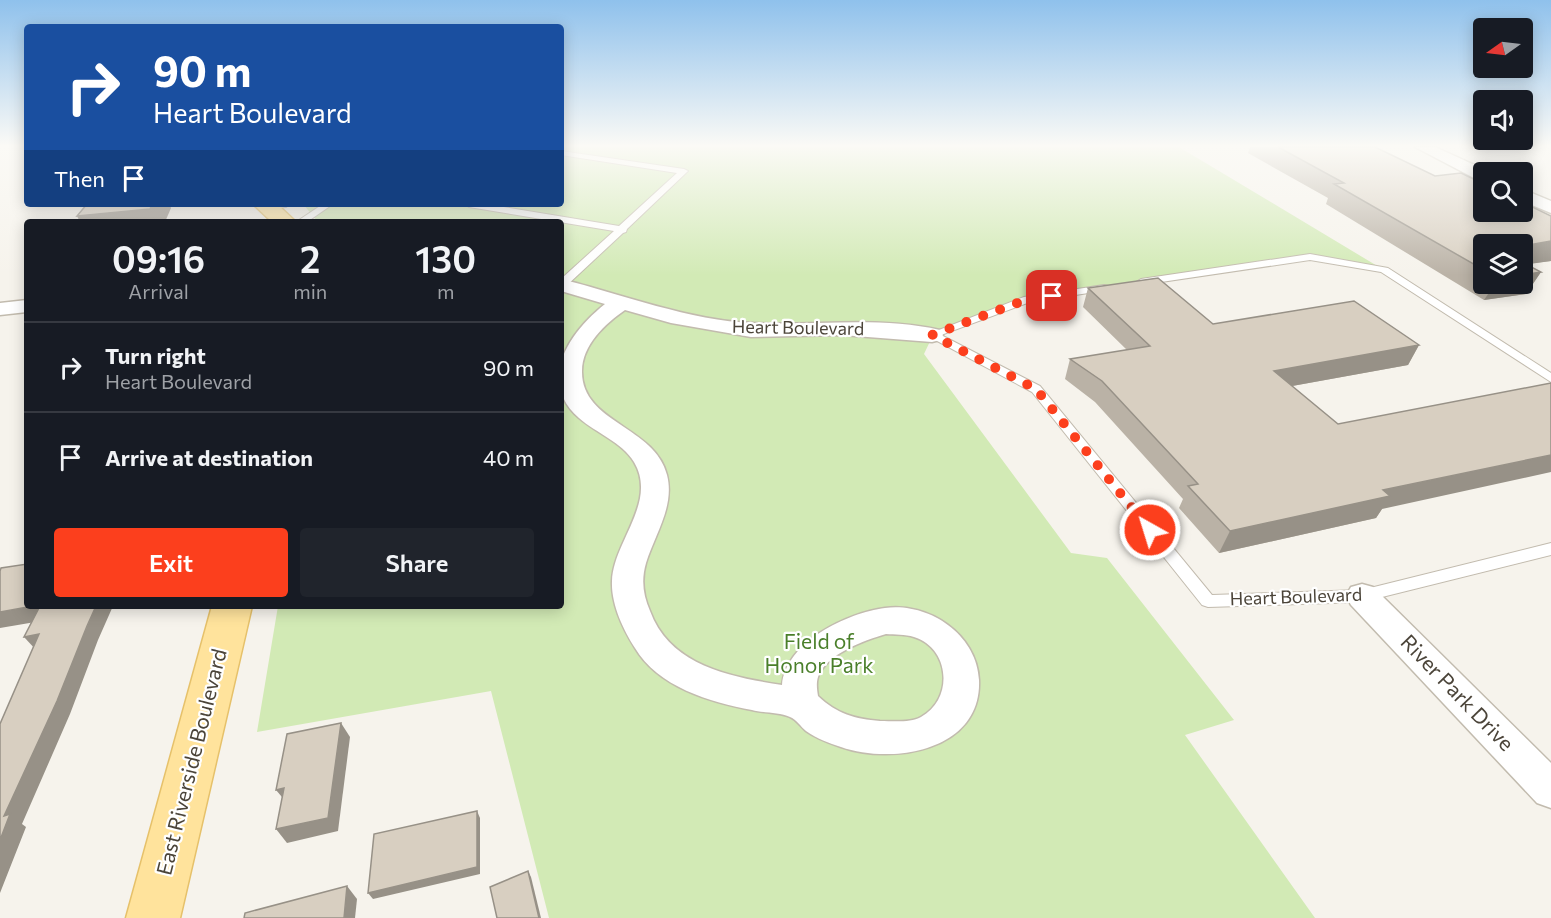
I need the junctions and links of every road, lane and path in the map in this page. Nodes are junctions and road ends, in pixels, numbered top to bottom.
1 (665, 190) edge
2 (1533, 199) edge
3 (324, 207) edge
4 (487, 207) edge
5 (1551, 208) edge
6 (306, 219) edge
7 (558, 219) edge
8 (564, 220) edge
9 (623, 230) junction
10 (564, 282) edge
11 (1134, 283) edge
12 (564, 286) edge
13 (1110, 287) edge
14 (620, 303) junction
15 (24, 306) edge
16 (0, 309) edge
17 (932, 335) junction
18 (1551, 378) edge
19 (1551, 549) edge
20 (1362, 596) junction
21 (231, 609) edge
22 (800, 703) junction
23 (1551, 790) edge
24 (153, 918) edge

1 - 9 lane
2 - 5 street
3 - 6 lane
4 - 7 lane
8 - 9 lane
9 - 10 lane
11 - 18 lane
12 - 14 street, Heart Boulevard
13 - 17 lane, Heart Boulevard
14 - 17 street, Heart Boulevard
14 - 22 street
15 - 16 street
17 - 20 lane, Heart Boulevard
19 - 20 lane, Heart Boulevard
20 - 23 street, River Park Drive
21 - 24 main road, East Riverside Boulevard
22 - 22 street

